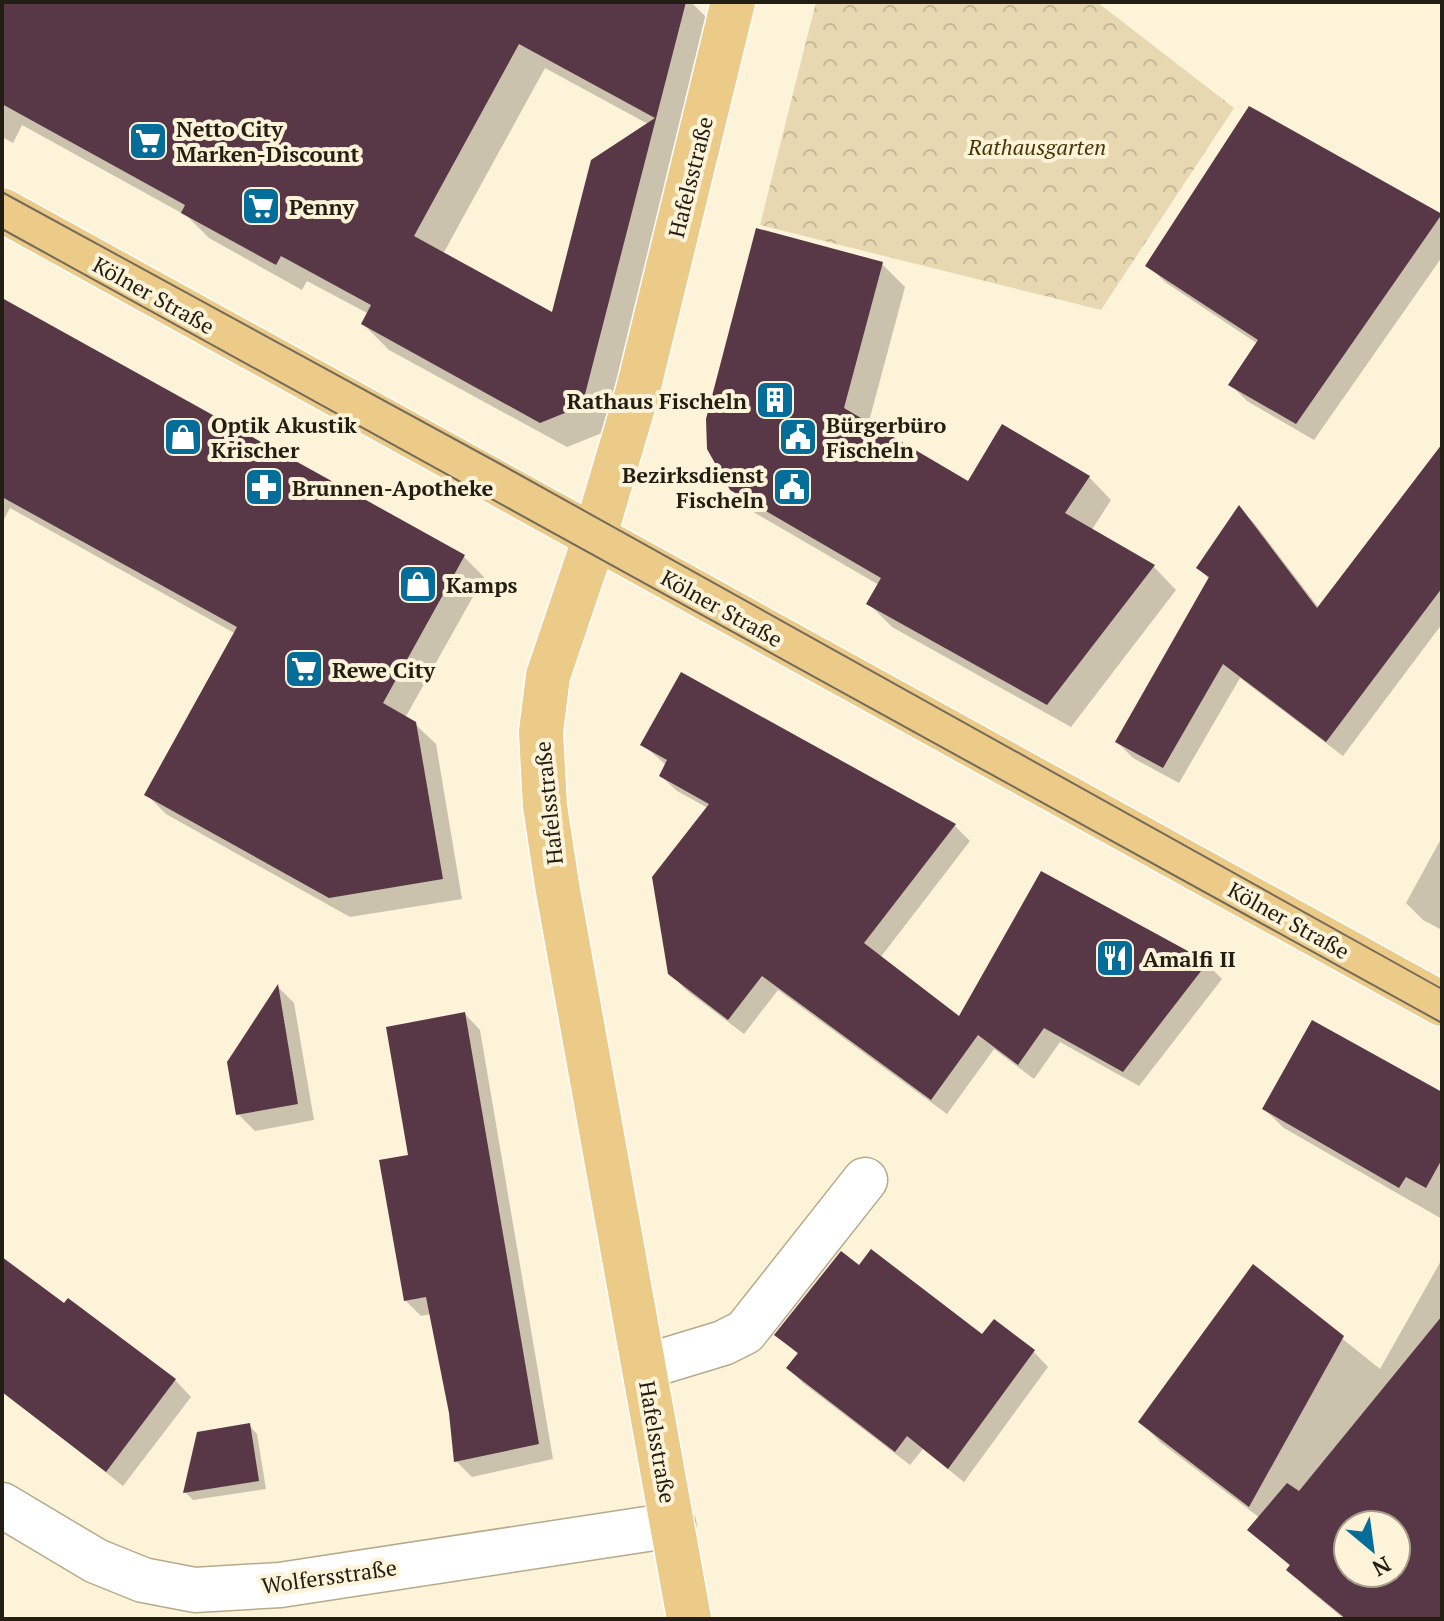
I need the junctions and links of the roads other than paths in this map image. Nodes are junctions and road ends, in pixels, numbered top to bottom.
1 (733, 2) edge
2 (2, 210) edge
3 (594, 538) junction
4 (1442, 1004) edge
5 (865, 1180) dead end
6 (644, 1367) junction
7 (2, 1505) edge
8 (673, 1525) junction
9 (270, 1602) edge
10 (689, 1619) edge

1 - 3 main road, Hafelsstraße
2 - 3 main road, Kölner Straße
3 - 4 main road, Kölner Straße
3 - 6 main road, Hafelsstraße
5 - 6 street
6 - 8 main road, Hafelsstraße
7 - 9 street, Wolfersstraße
8 - 9 street, Wolfersstraße
8 - 10 main road, Hafelsstraße

